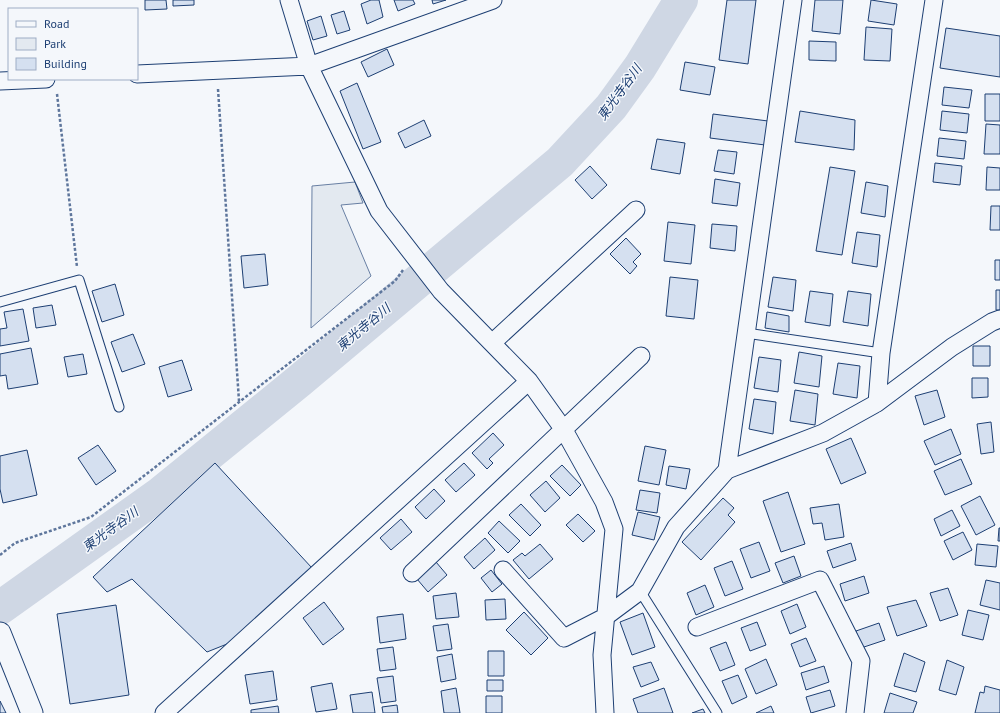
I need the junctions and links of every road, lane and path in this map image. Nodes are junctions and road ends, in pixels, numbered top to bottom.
1 (288, 0) edge
2 (794, 0) edge
3 (934, 0) edge
4 (487, 1) edge
5 (309, 66) junction
6 (217, 70) junction
7 (138, 74) edge
8 (0, 81) edge
9 (51, 83) edge
10 (636, 210) dead end
11 (414, 257) junction
12 (79, 280) junction
13 (0, 302) edge
14 (1000, 319) edge
15 (746, 333) junction
16 (492, 343) junction
17 (882, 353) junction
18 (641, 356) dead end
19 (529, 381) junction
20 (239, 401) junction
21 (877, 403) junction
22 (119, 407) dead end
23 (564, 430) junction
24 (727, 470) junction
25 (0, 555) edge
26 (503, 570) dead end
27 (412, 573) dead end
28 (640, 591) junction
29 (605, 617) junction
30 (697, 627) dead end
31 (0, 633) edge
32 (32, 713) edge
33 (164, 713) edge
34 (605, 713) edge
35 (717, 713) edge
36 (855, 713) edge

1 - 5 street
2 - 15 street
3 - 17 street
4 - 5 street
5 - 6 street
5 - 11 street
6 - 7 street
6 - 20 path
8 - 9 street
9 - 12 path
10 - 16 street
11 - 16 street
11 - 20 path
12 - 13 lane
12 - 22 lane
14 - 21 street
15 - 17 lane
15 - 24 street
16 - 19 street
17 - 21 street
18 - 23 street
19 - 23 street
19 - 33 street
20 - 25 path
21 - 24 street
23 - 27 street
23 - 29 street
24 - 28 street
26 - 29 street
28 - 29 street
28 - 35 lane
29 - 34 street
30 - 36 street
31 - 32 street

